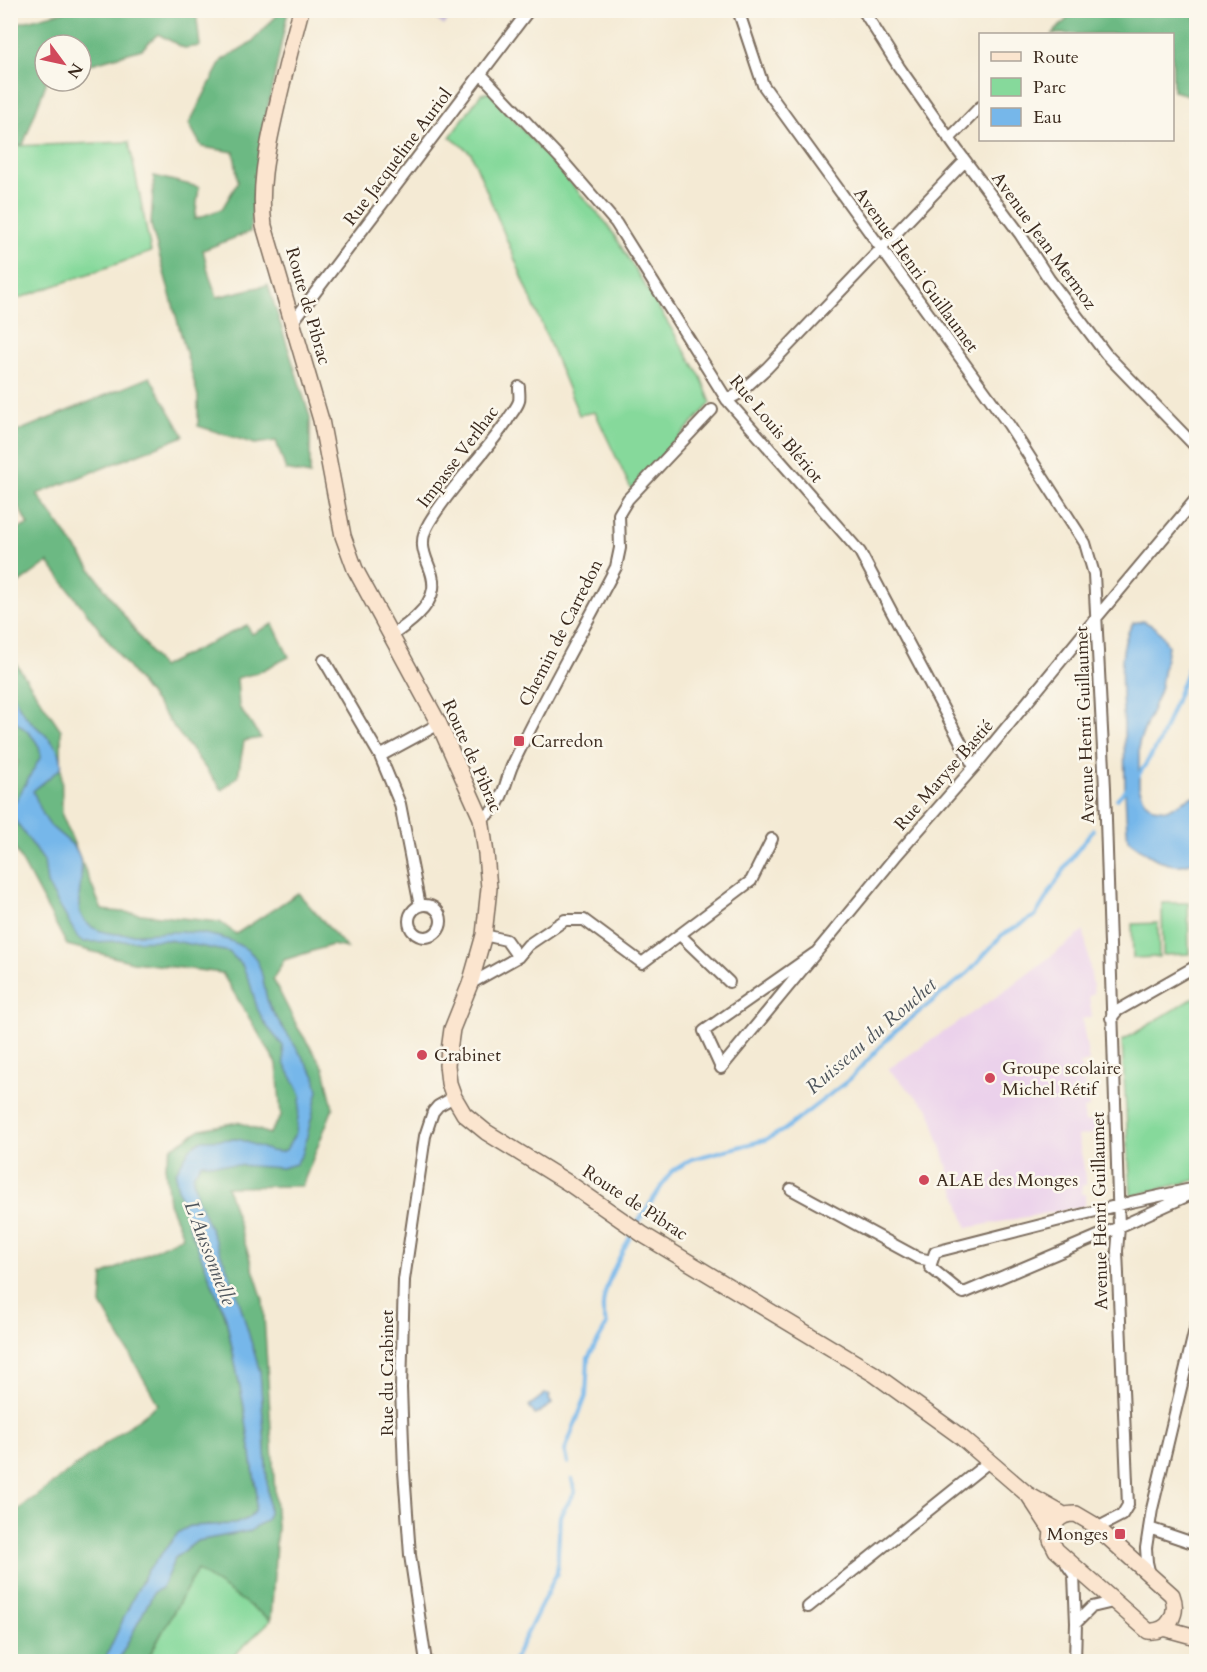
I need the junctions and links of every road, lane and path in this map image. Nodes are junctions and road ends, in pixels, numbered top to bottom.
1 (301, 10) edge
2 (529, 10) edge
3 (738, 10) edge
4 (863, 10) edge
5 (481, 74) junction
6 (979, 109) edge
7 (949, 138) junction
8 (965, 161) junction
9 (880, 249) junction
10 (292, 323) junction
11 (519, 387) dead end
12 (727, 400) junction
13 (712, 410) dead end
14 (1197, 447) edge
15 (1197, 499) edge
16 (1097, 616) junction
17 (392, 636) junction
18 (324, 660) dead end
19 (439, 724) junction
20 (380, 756) junction
21 (974, 767) junction
22 (480, 818) junction
23 (772, 839) dead end
24 (420, 906) dead end
25 (484, 934) junction
26 (680, 935) junction
27 (815, 953) junction
28 (518, 957) junction
29 (1197, 966) edge
30 (729, 982) dead end
31 (470, 984) junction
32 (1111, 1018) junction
33 (454, 1097) junction
34 (791, 1188) dead end
35 (1197, 1190) edge
36 (1118, 1206) junction
37 (1119, 1227) junction
38 (932, 1261) junction
39 (1197, 1325) edge
40 (990, 1461) junction
41 (1028, 1494) junction
42 (1064, 1515) junction
43 (1097, 1528) junction
44 (1149, 1528) junction
45 (1052, 1531) junction
46 (1197, 1544) edge
47 (1056, 1550) junction
48 (1150, 1575) junction
49 (1113, 1602) junction
50 (808, 1607) dead end
51 (1175, 1608) junction
52 (1076, 1623) junction
53 (1163, 1628) junction
54 (1197, 1630) edge
55 (1197, 1637) edge
56 (426, 1662) edge
57 (1075, 1662) edge

1 - 10 main road, Route de Pibrac
2 - 5 street, Rue Jacqueline Auriol
3 - 9 street, Avenue Henri Guillaumet
4 - 7 street, Avenue Jean Mermoz
5 - 10 street, Rue Jacqueline Auriol
5 - 12 street, Rue Louis Blériot
6 - 7 street
7 - 8 street, Avenue Jean Mermoz
8 - 9 street
8 - 14 street, Avenue Jean Mermoz
9 - 12 street
9 - 16 street, Avenue Henri Guillaumet
10 - 17 main road, Route de Pibrac
11 - 17 street, Impasse Verlhac
12 - 21 street, Rue Louis Blériot
13 - 22 street, Chemin de Carredon
15 - 16 street, Rue Maryse Bastié
16 - 21 street, Rue Maryse Bastié
16 - 32 street, Avenue Henri Guillaumet
17 - 19 main road, Route de Pibrac
18 - 20 street
19 - 20 street
19 - 22 main road, Route de Pibrac
20 - 24 street
21 - 27 street, Rue Maryse Bastié
22 - 25 main road, Route de Pibrac
23 - 26 street
25 - 28 street
25 - 31 main road, Route de Pibrac
26 - 28 street
26 - 30 street
27 - 27 street, Rue Maryse Bastié
28 - 31 street
29 - 32 street
31 - 33 main road, Route de Pibrac
32 - 36 street, Avenue Henri Guillaumet
33 - 40 main road, Route de Pibrac
33 - 56 street, Rue du Crabinet
34 - 38 street
35 - 36 street
35 - 37 street
36 - 37 street, Avenue Henri Guillaumet
36 - 38 street
37 - 38 street
37 - 43 street, Avenue Henri Guillaumet
39 - 44 street
40 - 41 main road, Route de Pibrac
40 - 50 street
41 - 42 main road, Route de Pibrac
41 - 45 main road, Route de Pibrac
42 - 43 main road, Route de Pibrac
42 - 45 main road
43 - 48 main road, Route de Pibrac
44 - 46 street
44 - 48 street
45 - 47 main road
47 - 49 main road
47 - 52 street
48 - 51 main road, Route de Pibrac
49 - 52 street
49 - 53 main road
51 - 53 main road
51 - 54 main road
52 - 57 street
53 - 55 main road

